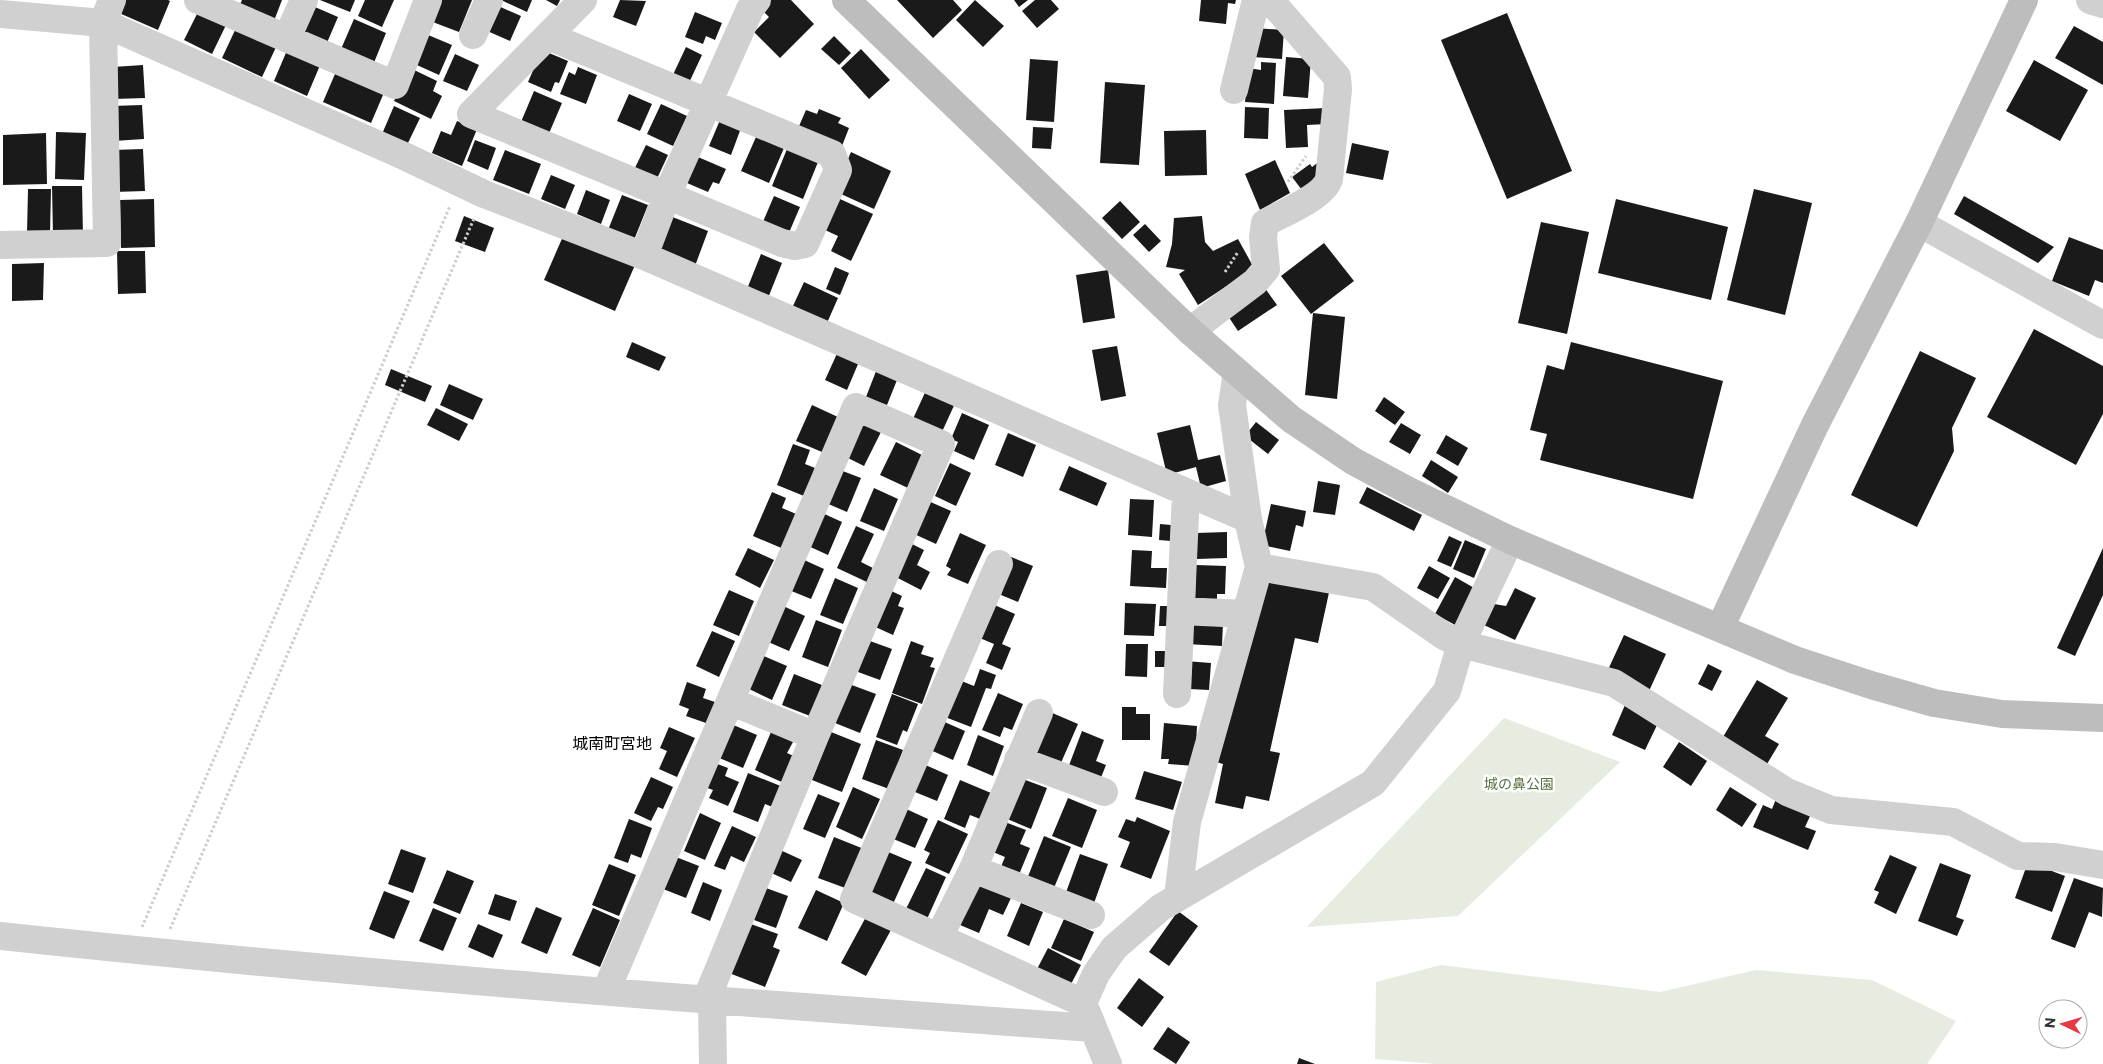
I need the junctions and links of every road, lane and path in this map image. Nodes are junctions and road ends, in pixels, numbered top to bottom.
1 (198, 0) edge
2 (304, 0) edge
3 (428, 0) edge
4 (488, 0) edge
5 (583, 0) edge
6 (757, 0) edge
7 (846, 0) edge
8 (1256, 0) edge
9 (1270, 0) edge
10 (2024, 0) edge
11 (2090, 0) edge
12 (2103, 4) edge
13 (107, 12) edge
14 (0, 14) edge
15 (474, 35) dead end
16 (548, 36) junction
17 (287, 38) junction
18 (1234, 90) dead end
19 (709, 104) junction
20 (1309, 151) dead end
21 (1287, 183) dead end
22 (472, 188) junction
23 (667, 196) junction
24 (1920, 223) junction
25 (0, 245) edge
26 (1242, 247) dead end
27 (644, 256) junction
28 (1219, 279) dead end
29 (2103, 325) edge
30 (1190, 331) junction
31 (1237, 372) junction
32 (1186, 492) junction
33 (1248, 519) junction
34 (1510, 540) junction
35 (998, 564) dead end
36 (1259, 567) junction
37 (1181, 611) junction
38 (1246, 614) junction
39 (1720, 628) junction
40 (1461, 644) junction
41 (1177, 694) dead end
42 (730, 701) junction
43 (1039, 713) dead end
44 (2103, 718) edge
45 (815, 736) junction
46 (1018, 760) junction
47 (1104, 792) dead end
48 (2103, 864) edge
49 (973, 869) junction
50 (1178, 898) junction
51 (1091, 915) dead end
52 (0, 936) edge
53 (939, 937) junction
54 (131, 950) junction
55 (160, 953) junction
56 (606, 991) junction
57 (709, 1001) junction
58 (1082, 1003) junction
59 (1092, 1028) junction
60 (713, 1064) edge
61 (1108, 1064) edge

1 - 17 street
2 - 17 street
3 - 17 street
4 - 15 street
5 - 16 street
6 - 19 street
7 - 30 street
8 - 18 street
9 - 30 street
10 - 24 street
11 - 12 street
13 - 14 street
13 - 22 street
13 - 25 street
16 - 19 street
16 - 23 street
19 - 23 street
19 - 23 street
20 - 21 path
22 - 27 street
22 - 54 path
22 - 55 path
23 - 27 street
24 - 29 street
24 - 39 street
26 - 28 path
27 - 32 street
30 - 31 street
31 - 33 street
31 - 34 street
32 - 33 street
32 - 37 street
33 - 36 street
34 - 39 street
34 - 40 street
35 - 53 street
36 - 38 street
36 - 40 street
37 - 38 street
37 - 41 street
38 - 50 street
39 - 44 street
40 - 48 street
40 - 50 street
42 - 45 street
42 - 45 street
42 - 56 street
43 - 46 street
45 - 57 street
46 - 47 street
46 - 49 street
49 - 51 street
49 - 53 street
50 - 58 street
52 - 54 street
53 - 58 street
54 - 55 street
55 - 56 street
56 - 57 street
57 - 59 street
57 - 60 street
58 - 59 street
59 - 61 street

